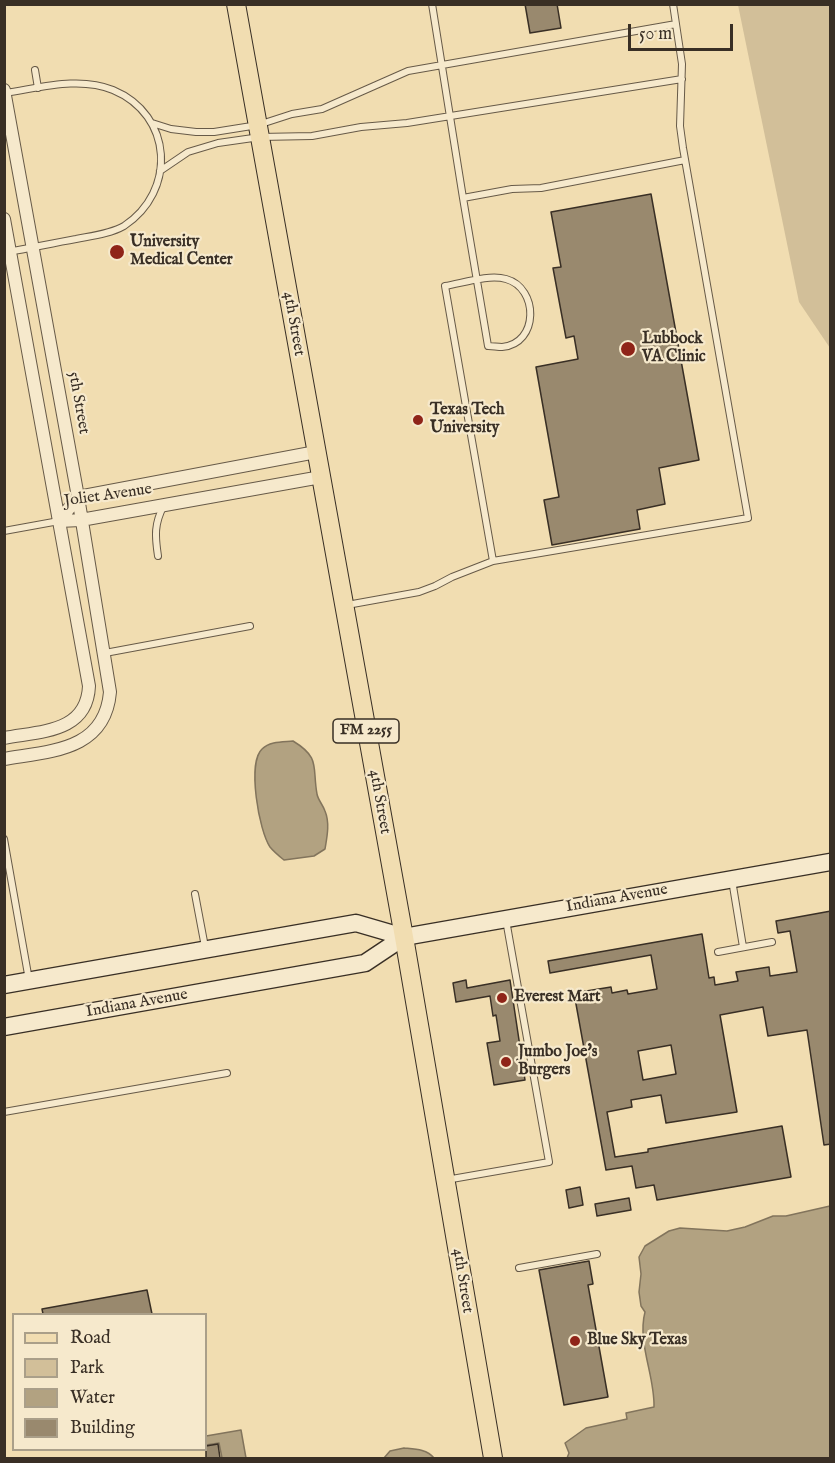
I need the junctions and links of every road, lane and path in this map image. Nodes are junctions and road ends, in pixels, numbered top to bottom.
1 (236, 4) edge
2 (432, 4) edge
3 (673, 4) edge
4 (676, 24) junction
5 (441, 66) junction
6 (35, 70) dead end
7 (682, 79) junction
8 (38, 88) junction
9 (5, 92) edge
10 (449, 117) junction
11 (152, 123) junction
12 (259, 131) junction
13 (685, 160) junction
14 (160, 171) junction
15 (463, 198) junction
16 (4, 219) edge
17 (33, 247) junction
18 (7, 252) edge
19 (477, 280) junction
20 (316, 452) junction
21 (321, 477) junction
22 (78, 497) junction
23 (164, 505) junction
24 (81, 520) junction
25 (59, 521) junction
26 (4, 531) edge
27 (158, 556) dead end
28 (493, 561) junction
29 (344, 606) junction
30 (250, 626) dead end
31 (105, 652) junction
32 (4, 738) edge
33 (4, 759) edge
34 (4, 839) edge
35 (831, 861) edge
36 (732, 879) junction
37 (195, 894) dead end
38 (506, 919) junction
39 (404, 937) junction
40 (772, 942) dead end
41 (743, 947) junction
42 (205, 949) junction
43 (718, 952) dead end
44 (29, 980) junction
45 (4, 985) edge
46 (4, 1027) edge
47 (227, 1072) dead end
48 (4, 1112) edge
49 (446, 1180) junction
50 (597, 1254) dead end
51 (519, 1268) dead end
52 (493, 1458) edge

1 - 12 main road, 4th Street / FM 2255
2 - 5 lane
3 - 4 lane
4 - 5 lane
4 - 7 lane
5 - 10 lane
5 - 12 lane
6 - 8 lane
7 - 10 lane
7 - 13 lane
8 - 9 lane
8 - 11 lane
9 - 17 street, 5th Street
10 - 12 lane
10 - 15 lane
11 - 12 lane
11 - 14 lane
12 - 14 lane
12 - 20 main road, 4th Street / FM 2255
13 - 15 lane
13 - 28 lane
14 - 17 lane
15 - 19 lane
16 - 18 street
17 - 18 lane
17 - 22 street, 5th Street
18 - 25 street
19 - 19 lane
19 - 28 lane
20 - 21 main road, 4th Street / FM 2255
20 - 22 street, Joliet Avenue
21 - 23 street, Joliet Avenue
21 - 29 main road, 4th Street / FM 2255
22 - 24 street, 5th Street
22 - 25 street, Joliet Avenue
23 - 24 street, Joliet Avenue
23 - 27 lane
24 - 25 street, Joliet Avenue
24 - 31 street, 5th Street
25 - 26 lane
25 - 32 street
28 - 29 lane
29 - 39 main road, 4th Street / FM 2255
30 - 31 lane
31 - 33 street, 5th Street
34 - 44 lane
35 - 36 street, Indiana Avenue
36 - 38 street, Indiana Avenue
36 - 41 lane
37 - 42 lane
38 - 39 street, Indiana Avenue
38 - 49 lane
39 - 42 street, Indiana Avenue
39 - 46 street, Indiana Avenue
39 - 49 main road, 4th Street / FM 2255
40 - 41 lane
41 - 43 lane
42 - 44 street, Indiana Avenue
44 - 45 street, Indiana Avenue
47 - 48 lane
49 - 52 main road, 4th Street / FM 2255
50 - 51 lane

